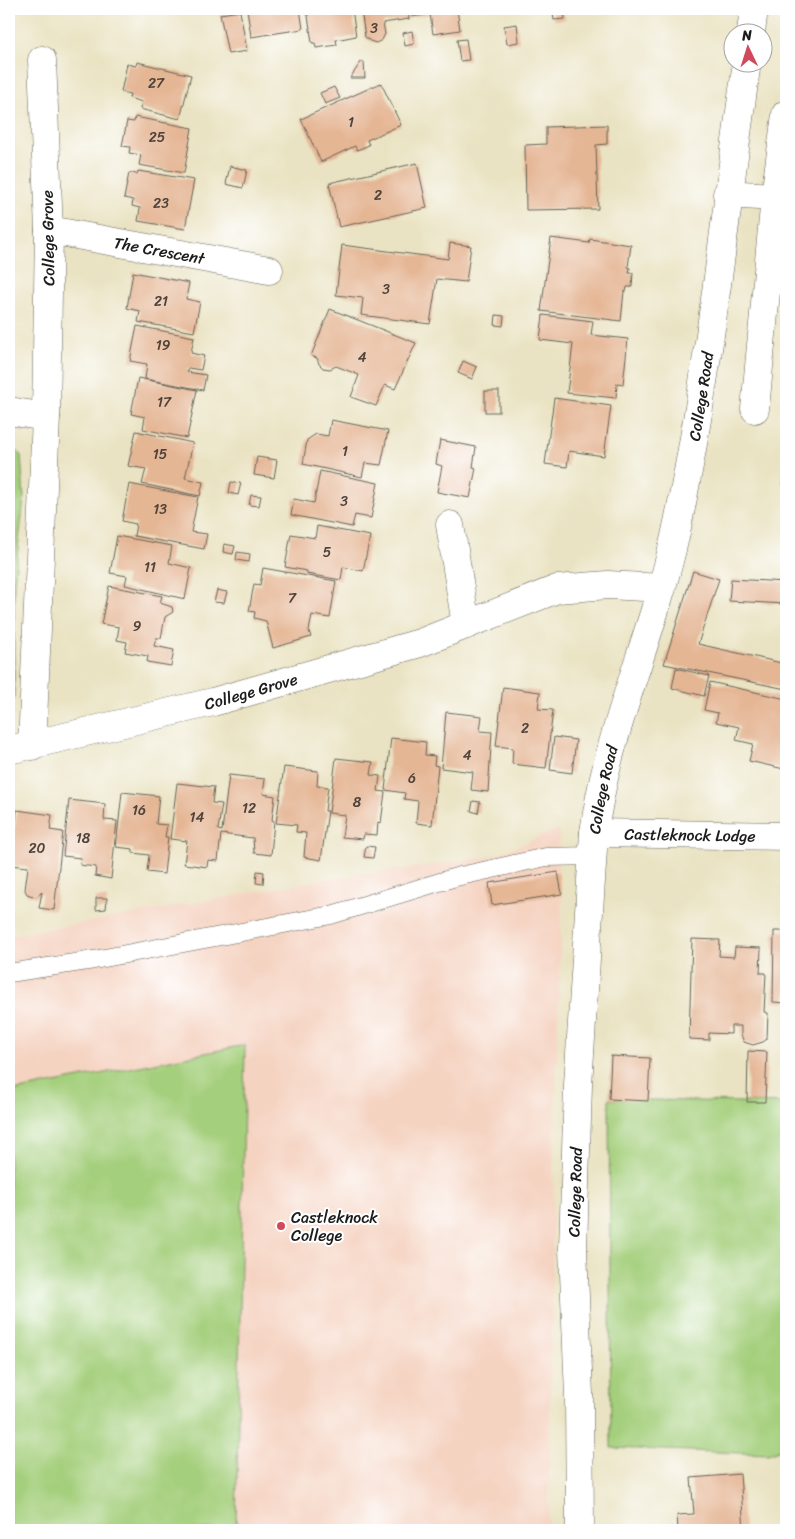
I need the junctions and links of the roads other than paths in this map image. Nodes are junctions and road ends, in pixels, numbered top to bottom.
1 (754, 9) edge
2 (752, 22) edge
3 (42, 60) dead end
4 (745, 72) edge
5 (786, 114) edge
6 (727, 194) junction
7 (775, 198) junction
8 (49, 230) junction
9 (269, 270) dead end
10 (755, 409) dead end
11 (9, 411) edge
12 (46, 418) junction
13 (450, 525) dead end
14 (662, 588) junction
15 (466, 625) junction
16 (20, 748) edge
17 (786, 836) edge
18 (593, 845) junction
19 (9, 973) edge
20 (580, 1530) edge

1 - 2 street
3 - 8 street, College Grove
4 - 6 street, College Road
5 - 7 street
6 - 7 street
6 - 14 street, College Road
7 - 10 street
8 - 9 street, The Crescent
8 - 12 street, College Grove
11 - 12 street
12 - 16 street, College Grove
13 - 15 street
14 - 15 street, College Grove
14 - 18 street, College Road
15 - 16 street, College Grove
17 - 18 street, Castleknock Lodge
18 - 19 lane
18 - 20 street, College Road

